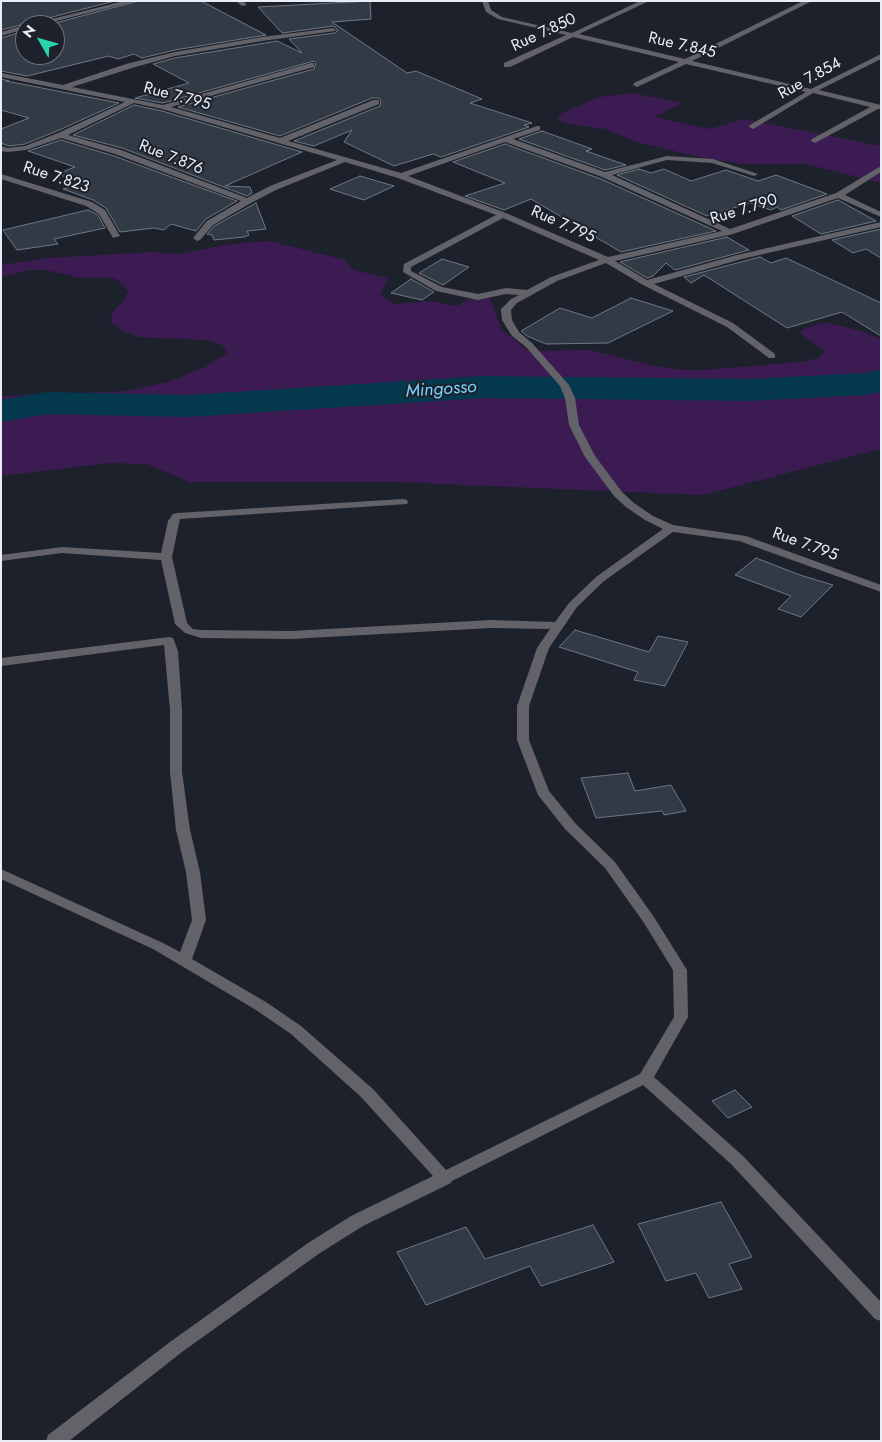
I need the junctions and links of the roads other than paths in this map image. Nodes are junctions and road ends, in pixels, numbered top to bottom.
1 (133, 1) edge
2 (485, 1) edge
3 (646, 1) edge
4 (809, 1) edge
5 (65, 17) edge
6 (15, 30) edge
7 (333, 30) dead end
8 (1, 34) edge
9 (574, 35) junction
10 (881, 56) edge
11 (685, 61) junction
12 (311, 65) dead end
13 (507, 65) dead end
14 (1, 75) edge
15 (637, 85) dead end
16 (62, 88) junction
17 (812, 91) junction
18 (133, 101) junction
19 (376, 102) dead end
20 (879, 106) edge
21 (163, 107) junction
22 (753, 127) dead end
23 (537, 128) dead end
24 (61, 135) junction
25 (505, 139) junction
26 (280, 141) junction
27 (814, 141) dead end
28 (1, 148) edge
29 (343, 160) junction
30 (881, 168) edge
31 (754, 174) dead end
32 (606, 175) junction
33 (1, 176) edge
34 (401, 176) junction
35 (839, 195) junction
36 (248, 201) junction
37 (503, 214) junction
38 (881, 215) edge
39 (881, 224) edge
40 (730, 232) junction
41 (116, 236) dead end
42 (197, 238) dead end
43 (606, 260) junction
44 (646, 283) junction
45 (530, 293) junction
46 (772, 356) dead end
47 (403, 502) dead end
48 (671, 528) junction
49 (166, 557) junction
50 (1, 558) edge
51 (881, 588) edge
52 (560, 626) junction
53 (1, 662) edge
54 (1, 873) edge
55 (184, 961) junction
56 (645, 1078) junction
57 (445, 1179) junction
58 (881, 1314) edge
59 (55, 1441) edge

1 - 5 street
2 - 9 street, Rue 7.845
3 - 9 street, Rue 7.850
4 - 11 street
6 - 8 street
7 - 16 street
9 - 11 street, Rue 7.845
9 - 13 street, Rue 7.850
10 - 17 street, Rue 7.854
11 - 15 street
11 - 17 street, Rue 7.845
12 - 21 street
14 - 16 street, Rue 7.795
16 - 18 street, Rue 7.795
17 - 20 street, Rue 7.845
17 - 22 street, Rue 7.854
18 - 21 street, Rue 7.795
18 - 24 street
19 - 26 street
20 - 27 street
21 - 26 street, Rue 7.795
23 - 25 street
24 - 28 street
24 - 36 street, Rue 7.876
25 - 32 street
25 - 34 street
26 - 29 street, Rue 7.795
29 - 34 street, Rue 7.795
29 - 36 street
30 - 35 street, Rue 7.790
31 - 32 street
32 - 40 street
33 - 41 street, Rue 7.823
34 - 37 street, Rue 7.795
35 - 38 street
35 - 40 street, Rue 7.790
36 - 42 street
37 - 43 street, Rue 7.795
37 - 45 street
39 - 44 street
40 - 43 street, Rue 7.790
43 - 44 street
43 - 45 street, Rue 7.795
44 - 46 street
45 - 48 street, Rue 7.795
47 - 49 street
48 - 51 street, Rue 7.795
48 - 52 street
49 - 50 street
49 - 52 street
52 - 56 street
53 - 55 street
54 - 55 street
55 - 57 street
56 - 57 street
56 - 58 street
57 - 59 street

